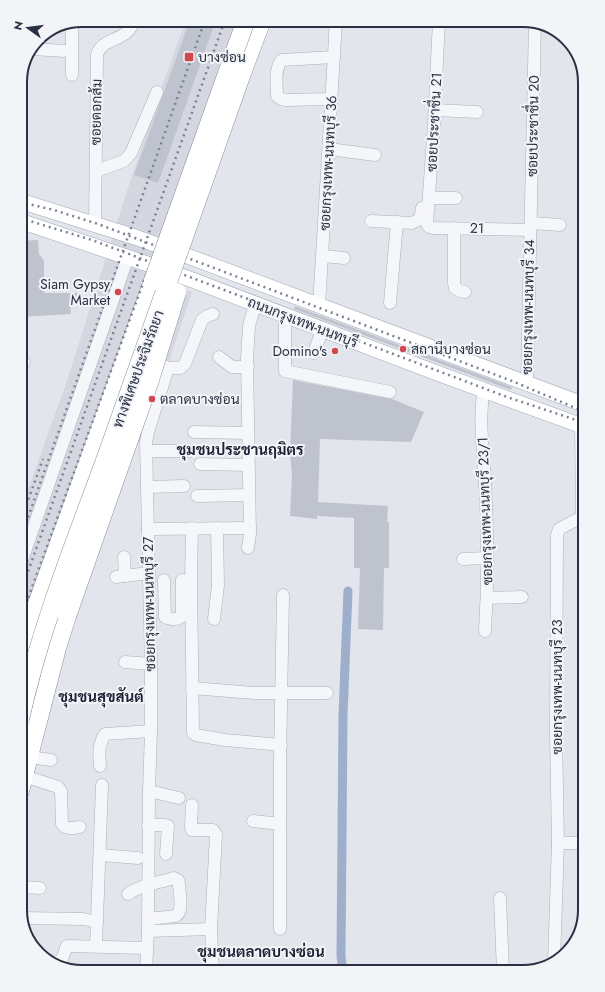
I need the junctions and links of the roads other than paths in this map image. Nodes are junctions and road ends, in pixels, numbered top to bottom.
1 (132, 27) edge
2 (243, 27) edge
3 (259, 27) edge
4 (265, 27) edge
5 (336, 27) edge
6 (440, 27) edge
7 (72, 28) edge
8 (535, 28) edge
9 (37, 49) edge
10 (64, 51) dead end
11 (334, 57) junction
12 (242, 73) junction
13 (72, 75) dead end
14 (157, 92) dead end
15 (332, 99) junction
16 (435, 110) junction
17 (478, 112) dead end
18 (329, 149) junction
19 (375, 156) dead end
20 (96, 172) junction
21 (456, 198) dead end
22 (426, 201) junction
23 (27, 203) edge
24 (370, 221) dead end
25 (397, 222) junction
26 (27, 223) edge
27 (95, 224) junction
28 (427, 224) joint
29 (560, 225) dead end
30 (530, 226) junction
31 (454, 228) junction
32 (182, 254) junction
33 (323, 256) junction
34 (128, 257) junction
35 (344, 258) dead end
36 (174, 273) junction
37 (465, 292) dead end
38 (390, 303) dead end
39 (255, 305) junction
40 (319, 306) junction
41 (213, 314) dead end
42 (285, 316) junction
43 (379, 329) junction
44 (322, 330) junction
45 (371, 348) junction
46 (141, 352) junction
47 (314, 353) dead end
48 (219, 357) dead end
49 (248, 367) junction
50 (168, 368) junction
51 (527, 384) junction
52 (484, 390) junction
53 (390, 392) dead end
54 (578, 402) edge
55 (578, 424) edge
56 (194, 432) dead end
57 (248, 433) junction
58 (147, 451) junction
59 (190, 451) dead end
60 (200, 464) dead end
61 (248, 465) junction
62 (184, 486) dead end
63 (147, 487) junction
64 (249, 495) junction
65 (197, 496) dead end
66 (578, 520) edge
67 (192, 528) junction
68 (217, 528) junction
69 (250, 528) junction
70 (148, 529) junction
71 (27, 546) edge
72 (248, 548) dead end
73 (124, 557) dead end
74 (462, 558) dead end
75 (487, 558) junction
76 (149, 576) junction
77 (164, 580) junction
78 (187, 580) junction
79 (283, 594) dead end
80 (522, 597) dead end
81 (487, 598) junction
82 (214, 619) dead end
83 (485, 631) dead end
84 (27, 635) edge
85 (125, 662) dead end
86 (151, 664) junction
87 (27, 670) edge
88 (27, 688) edge
89 (192, 688) junction
90 (281, 693) junction
91 (327, 693) dead end
92 (151, 731) junction
93 (281, 745) junction
94 (29, 757) junction
95 (51, 760) dead end
96 (27, 765) edge
97 (100, 766) dead end
98 (27, 784) edge
99 (102, 785) dead end
100 (149, 790) junction
101 (179, 798) dead end
102 (192, 805) dead end
103 (253, 822) dead end
104 (280, 824) junction
105 (148, 825) junction
106 (80, 828) dead end
107 (558, 843) junction
108 (578, 843) edge
109 (166, 854) dead end
110 (100, 856) junction
111 (138, 858) dead end
112 (148, 885) junction
113 (27, 887) edge
114 (40, 888) dead end
115 (128, 894) dead end
116 (500, 898) dead end
117 (28, 918) edge
118 (97, 922) junction
119 (148, 925) junction
120 (211, 929) junction
121 (280, 929) dead end
122 (96, 946) junction
123 (147, 948) junction
124 (554, 956) edge
125 (61, 961) edge
126 (146, 965) edge
127 (213, 965) edge
128 (503, 965) edge

1 - 20 street, ซอยดอกส้ม
2 - 84 highway, ทางพิเศษประจิมรัถยา, bridge
3 - 12 highway, ทางพิเศษประจิมรัถยา
4 - 32 street
5 - 11 street, ซอยกรุงเทพ-นนทบุรี 36
6 - 16 street, ซอยประชาชื่น 21
7 - 13 street
8 - 30 street, ซอยประชาชื่น 20
9 - 10 street
11 - 15 street, ซอยกรุงเทพ-นนทบุรี 36
11 - 15 street
12 - 88 highway, ทางพิเศษประจิมรัถยา, bridge
12 - 94 highway, bridge
14 - 20 street
15 - 18 street, ซอยกรุงเทพ-นนทบุรี 36
16 - 17 street
16 - 22 street, ซอยประชาชื่น 21
18 - 19 street
18 - 33 street, ซอยกรุงเทพ-นนทบุรี 36
20 - 27 street, ซอยดอกส้ม
21 - 22 street
22 - 25 street
22 - 28 street, ซอยประชาชื่น 21
23 - 27 main road, ถนนกรุงเทพ-นนทบุรี
24 - 25 street
25 - 38 street
26 - 34 main road, ถนนกรุงเทพ-นนทบุรี
27 - 32 main road, ถนนกรุงเทพ-นนทบุรี
28 - 31 street, 21
29 - 30 street, 21
30 - 31 street, 21
30 - 51 street, ซอยกรุงเทพ-นนทบุรี 34
31 - 37 street
32 - 36 main road
32 - 40 main road, ถนนกรุงเทพ-นนทบุรี
33 - 35 street
33 - 40 street, ซอยกรุงเทพ-นนทบุรี 36
34 - 36 main road, ถนนกรุงเทพ-นนทบุรี
34 - 71 street
36 - 39 main road, ถนนกรุงเทพ-นนทบุรี
36 - 46 main road
39 - 42 main road, ถนนกรุงเทพ-นนทบุรี
39 - 49 street
40 - 43 main road, ถนนกรุงเทพ-นนทบุรี
41 - 50 street
42 - 44 main road, ถนนกรุงเทพ-นนทบุรี
42 - 53 street
43 - 45 main road
43 - 51 main road, ถนนกรุงเทพ-นนทบุรี
44 - 45 main road, ถนนกรุงเทพ-นนทบุรี
44 - 47 street
45 - 52 main road, ถนนกรุงเทพ-นนทบุรี
46 - 50 street
46 - 87 main road
48 - 49 street
49 - 57 street
50 - 58 street, ซอยกรุงเทพ-นนทบุรี 27
51 - 54 main road, ถนนกรุงเทพ-นนทบุรี
52 - 55 main road, ถนนกรุงเทพ-นนทบุรี
52 - 75 street, ซอยกรุงเทพ-นนทบุรี 23/1
56 - 57 street
57 - 61 street
58 - 59 street
58 - 63 street, ซอยกรุงเทพ-นนทบุรี 27
60 - 61 street
61 - 64 street
62 - 63 street
63 - 70 street, ซอยกรุงเทพ-นนทบุรี 27
64 - 65 street
64 - 69 street
66 - 107 street, ซอยกรุงเทพ-นนทบุรี 23
67 - 68 street
67 - 70 street
67 - 78 street
68 - 69 street
68 - 82 street
69 - 72 street
70 - 76 street, ซอยกรุงเทพ-นนทบุรี 27
73 - 76 street
74 - 75 street
75 - 81 street, ซอยกรุงเทพ-นนทบุรี 23/1
76 - 77 street
76 - 86 street, ซอยกรุงเทพ-นนทบุรี 27
77 - 78 street
77 - 78 street
78 - 89 street
79 - 90 street
80 - 81 street
81 - 83 street, ซอยกรุงเทพ-นนทบุรี 23/1
85 - 86 street
86 - 92 street, ซอยกรุงเทพ-นนทบุรี 27
89 - 90 street
89 - 93 street
90 - 91 street
90 - 93 street
92 - 97 street
92 - 100 street, ซอยกรุงเทพ-นนทบุรี 27
93 - 104 street
94 - 95 street
94 - 96 highway
98 - 106 street
99 - 110 street
100 - 101 street
100 - 105 street, ซอยกรุงเทพ-นนทบุรี 27
102 - 120 street
103 - 104 street
104 - 121 street
105 - 109 street
105 - 112 street, ซอยกรุงเทพ-นนทบุรี 27
107 - 108 street
107 - 124 street, ซอยกรุงเทพ-นนทบุรี 23
110 - 111 street
110 - 118 street
112 - 115 street
112 - 119 street, ซอยกรุงเทพ-นนทบุรี 27
112 - 119 street
113 - 114 street
116 - 128 street
117 - 118 street
118 - 122 street
119 - 120 street
119 - 123 street, ซอยกรุงเทพ-นนทบุรี 27
120 - 127 street
122 - 123 street
122 - 125 street
123 - 126 street, ซอยกรุงเทพ-นนทบุรี 27

